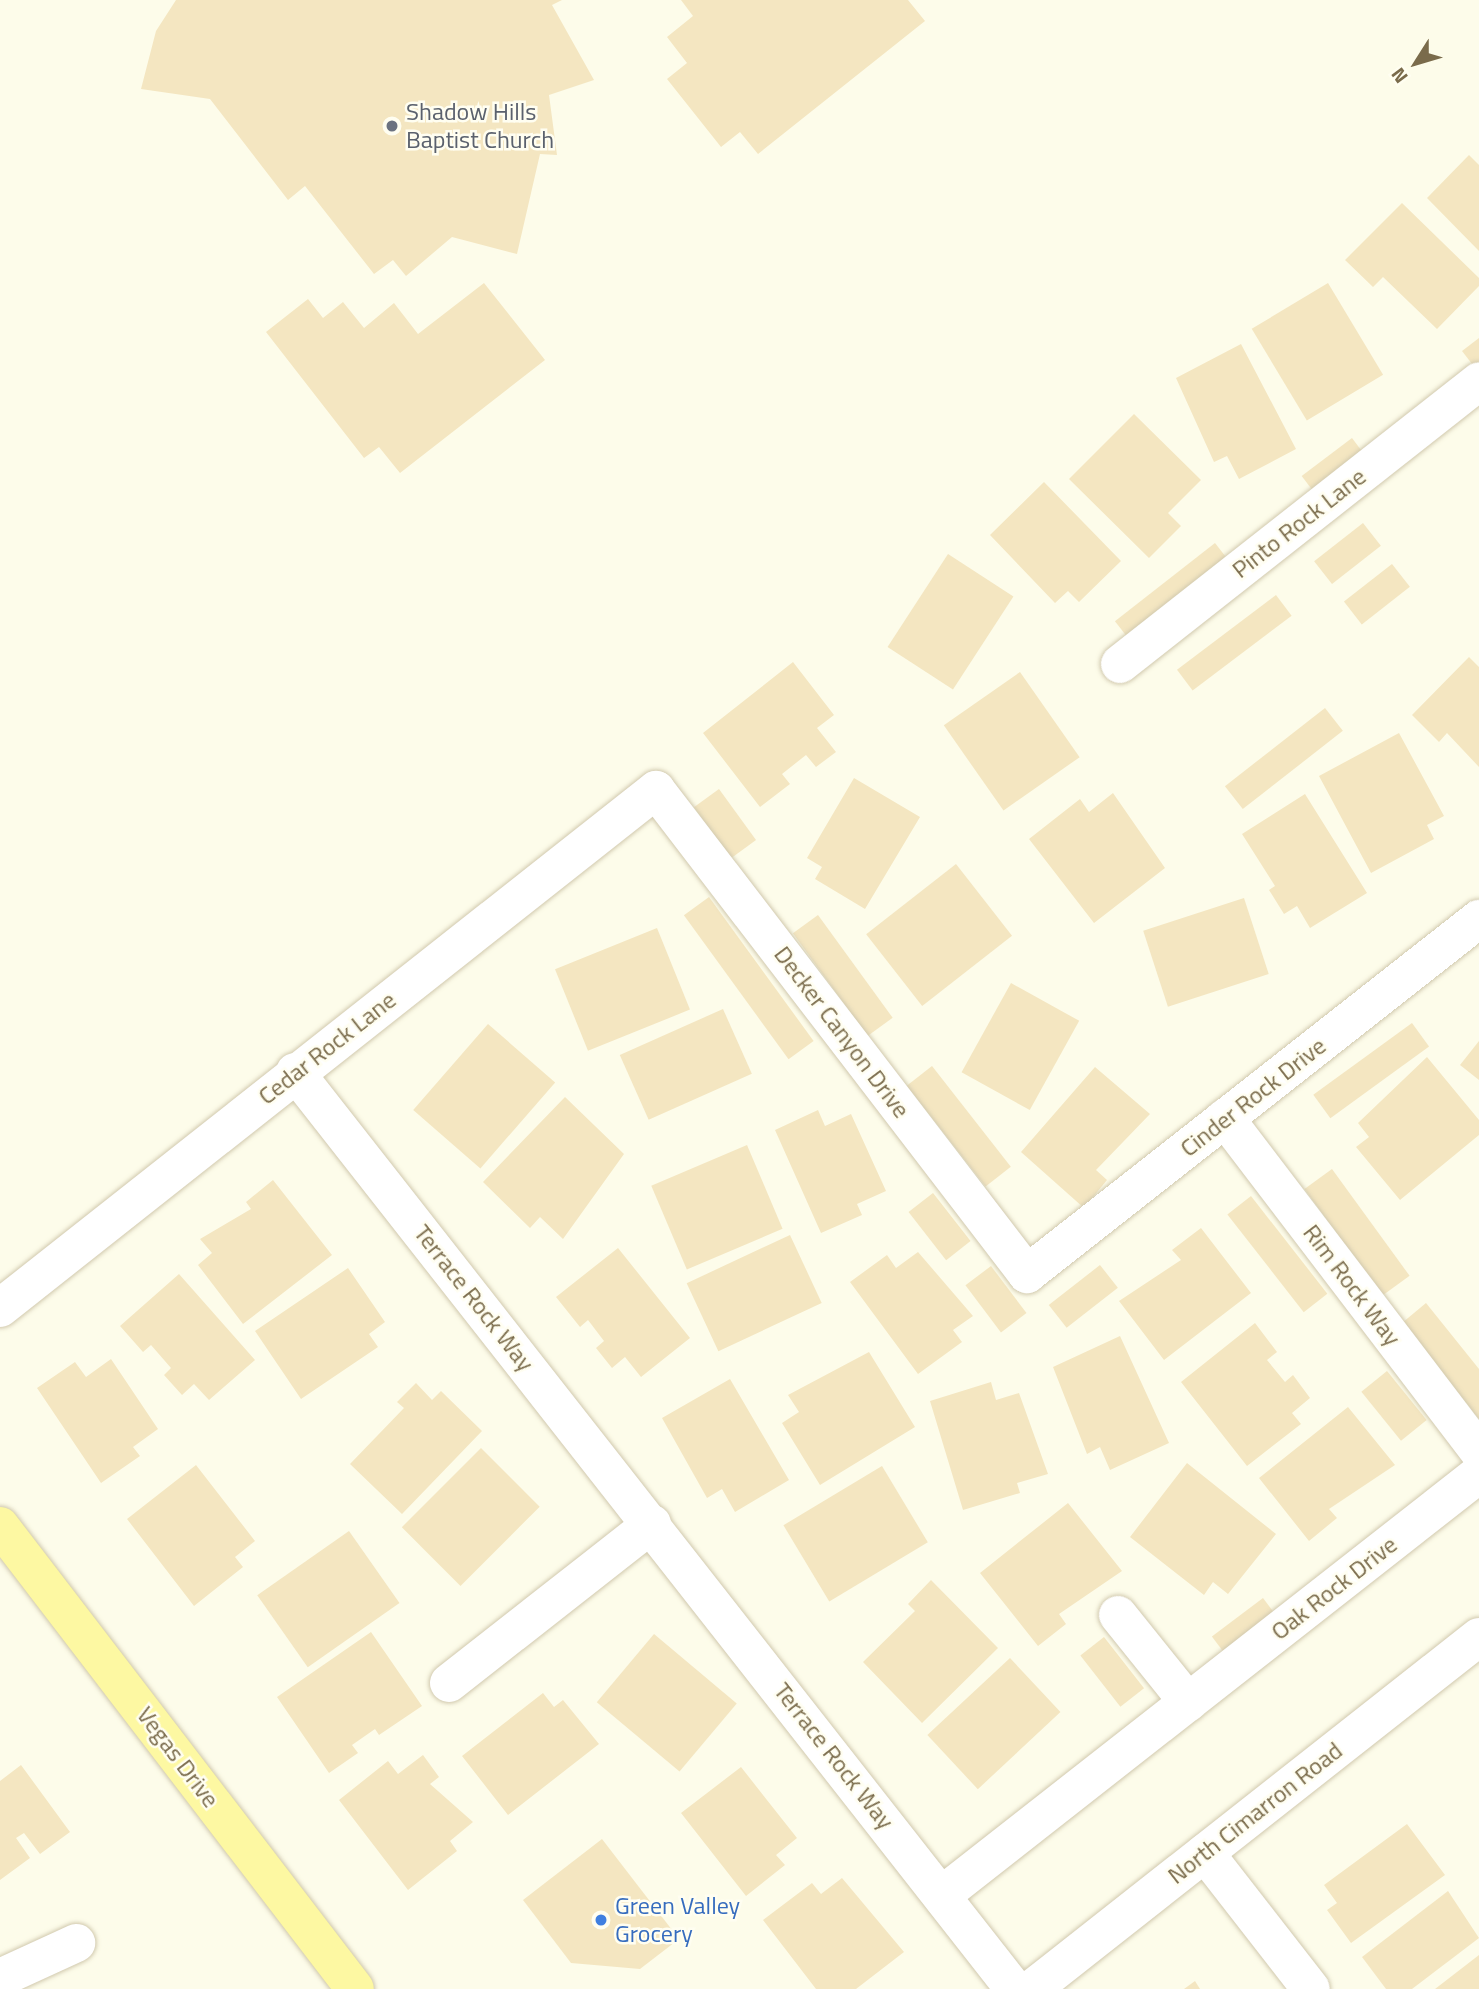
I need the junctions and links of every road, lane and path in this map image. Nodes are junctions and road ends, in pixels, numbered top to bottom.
1 (1479, 382) edge
2 (1120, 664) dead end
3 (656, 790) joint
4 (1479, 919) edge
5 (295, 1072) junction
6 (1225, 1118) junction
7 (1027, 1274) joint
8 (0, 1308) edge
9 (1479, 1452) edge
10 (1479, 1474) edge
11 (652, 1524) junction
12 (0, 1526) edge
13 (1118, 1615) dead end
14 (1479, 1637) edge
15 (449, 1684) dead end
16 (1188, 1702) junction
17 (1205, 1853) junction
18 (942, 1895) junction
19 (76, 1943) dead end
20 (0, 1978) edge
21 (355, 1989) edge
22 (1014, 1989) edge
23 (1032, 1989) edge
24 (1311, 1989) edge

1 - 2 street, Pinto Rock Lane
3 - 5 street, Cedar Rock Lane
3 - 7 street, Decker Canyon Drive
4 - 6 street, Cinder Rock Drive
5 - 8 street, Cedar Rock Lane
5 - 11 street, Terrace Rock Way
6 - 7 street, Cinder Rock Drive
6 - 9 street, Rim Rock Way
10 - 16 street, Oak Rock Drive
11 - 15 street
11 - 18 street, Terrace Rock Way
12 - 21 main road, Vegas Drive
13 - 16 street
14 - 17 street, North Cimarron Road
16 - 18 street, Oak Rock Drive
17 - 23 street, North Cimarron Road
17 - 24 street
18 - 22 street, Terrace Rock Way
19 - 20 street

